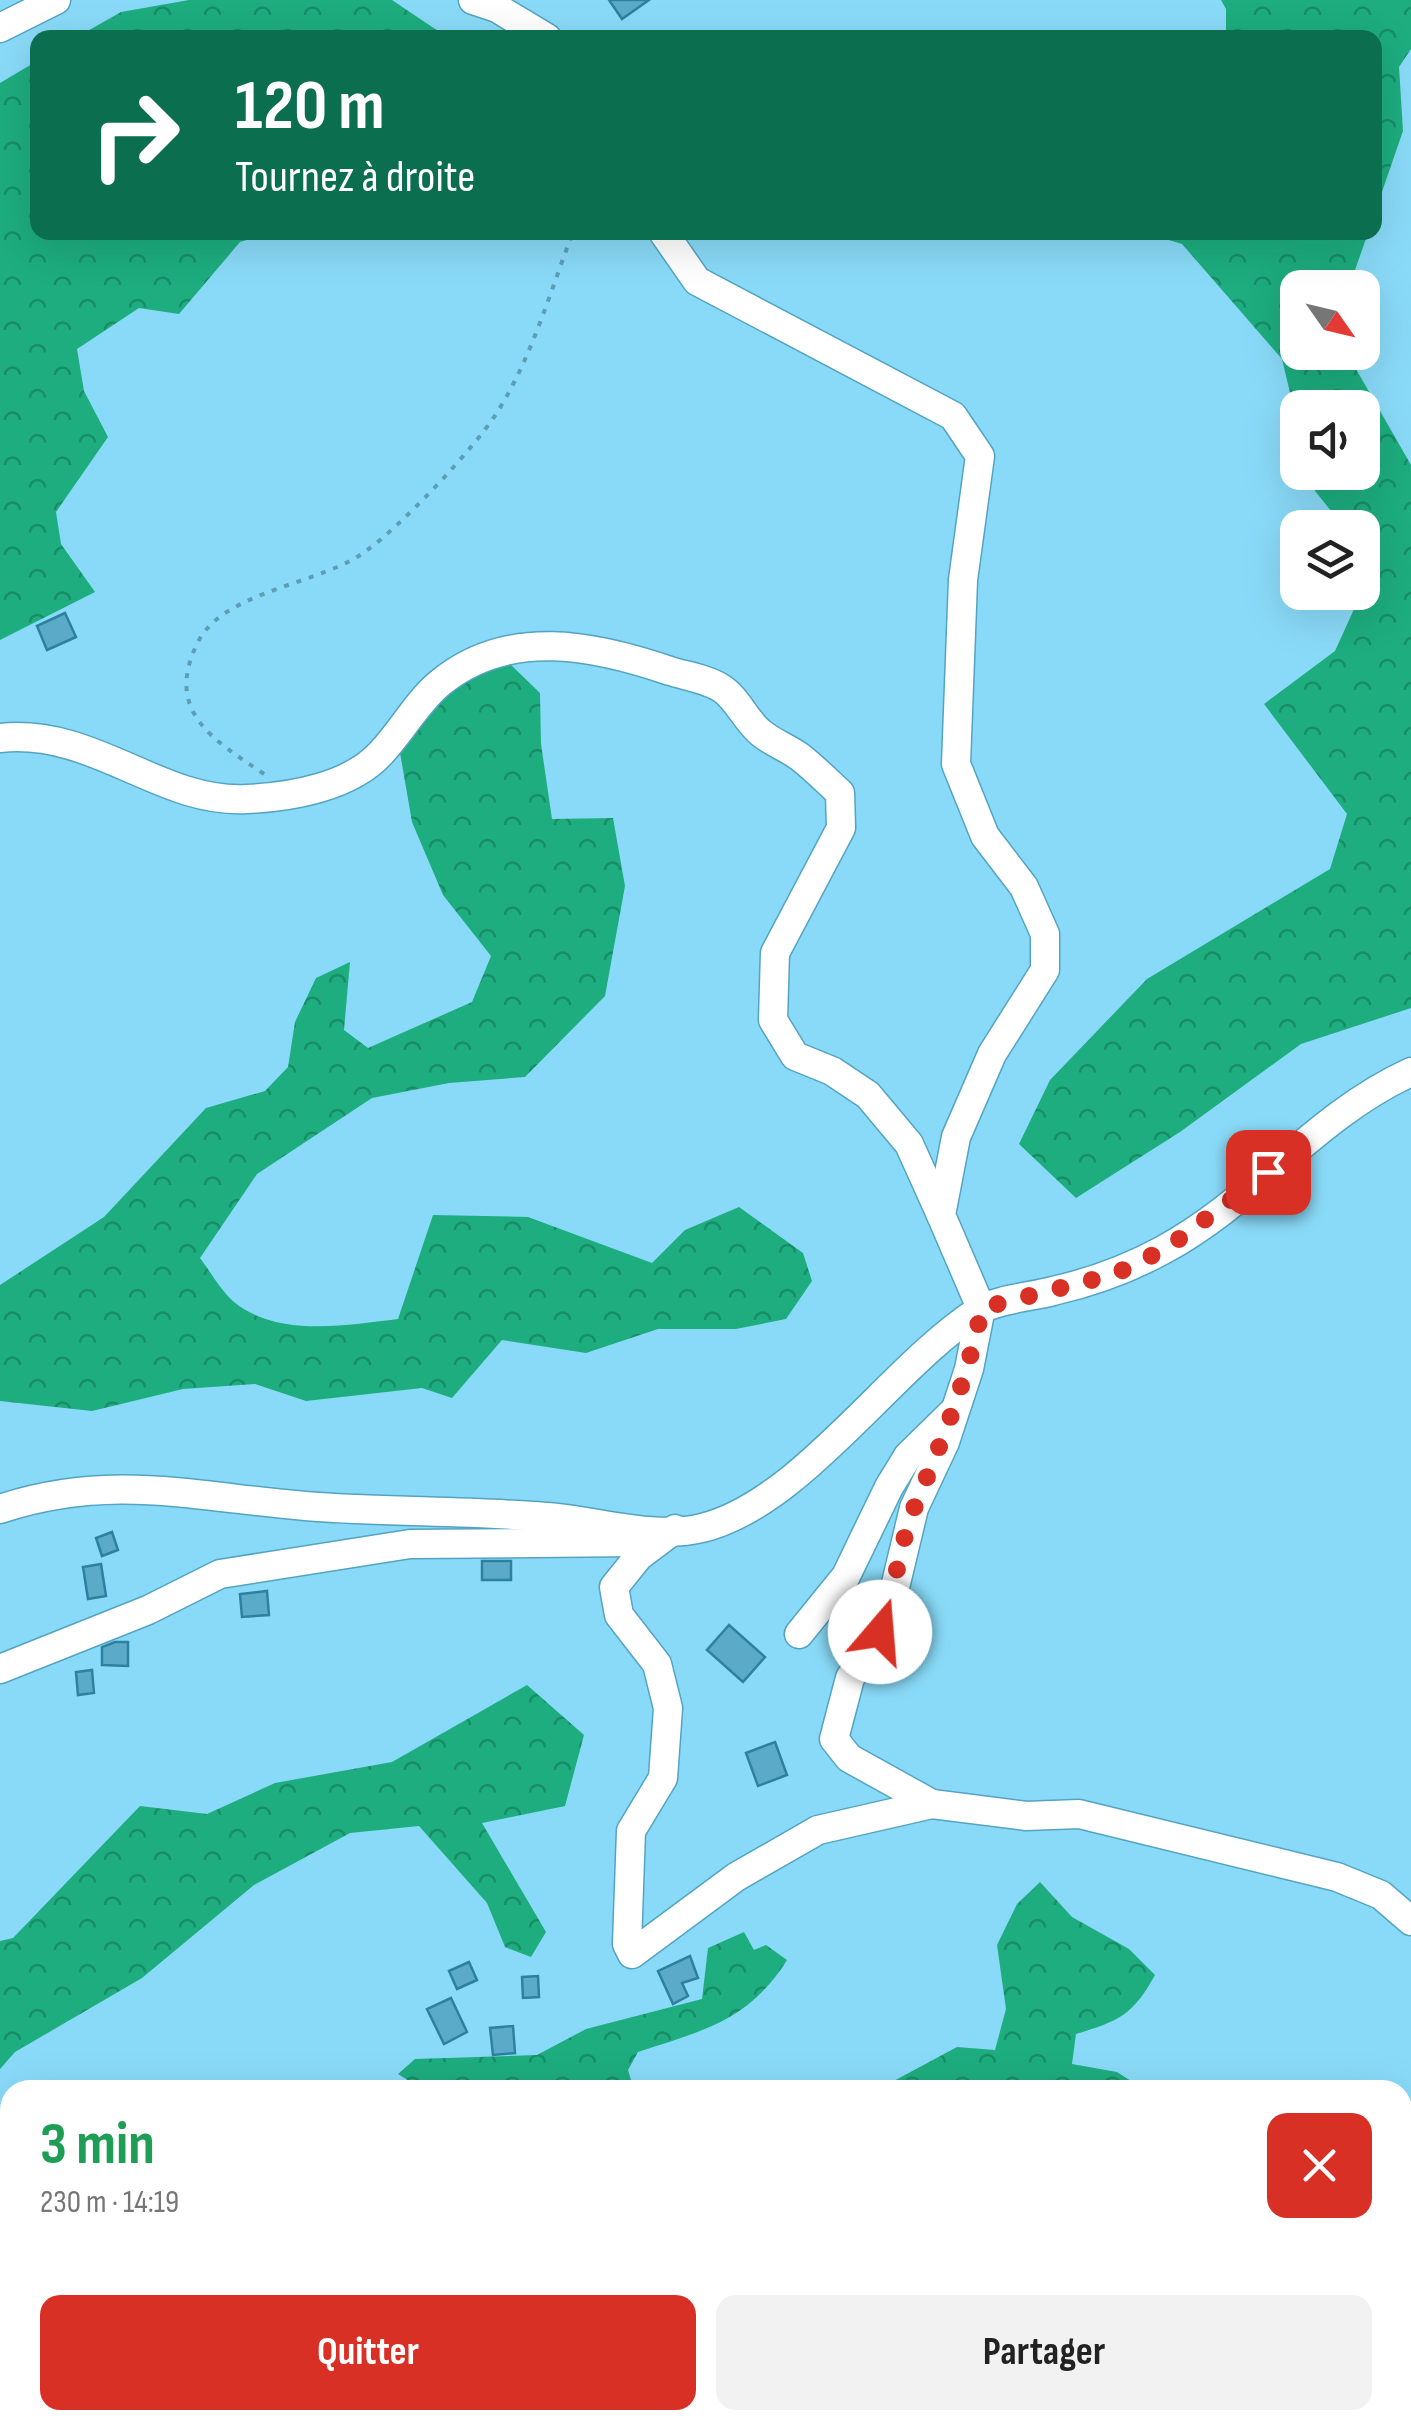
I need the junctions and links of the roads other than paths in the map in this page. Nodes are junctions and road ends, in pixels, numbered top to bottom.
1 (56, 0) edge
2 (473, 0) edge
3 (0, 28) edge
4 (533, 30) edge
5 (669, 240) edge
6 (0, 738) edge
7 (1411, 1072) edge
8 (941, 1215) junction
9 (982, 1308) junction
10 (956, 1410) junction
11 (0, 1509) edge
12 (665, 1535) junction
13 (800, 1634) dead end
14 (0, 1669) edge
15 (932, 1804) junction
16 (1411, 1922) edge

1 - 3 street
2 - 4 street
5 - 8 street
6 - 8 street
7 - 9 street
8 - 9 street
9 - 10 street
9 - 12 street
10 - 13 street
10 - 15 street
11 - 12 street
12 - 14 street
12 - 15 street
15 - 16 street

